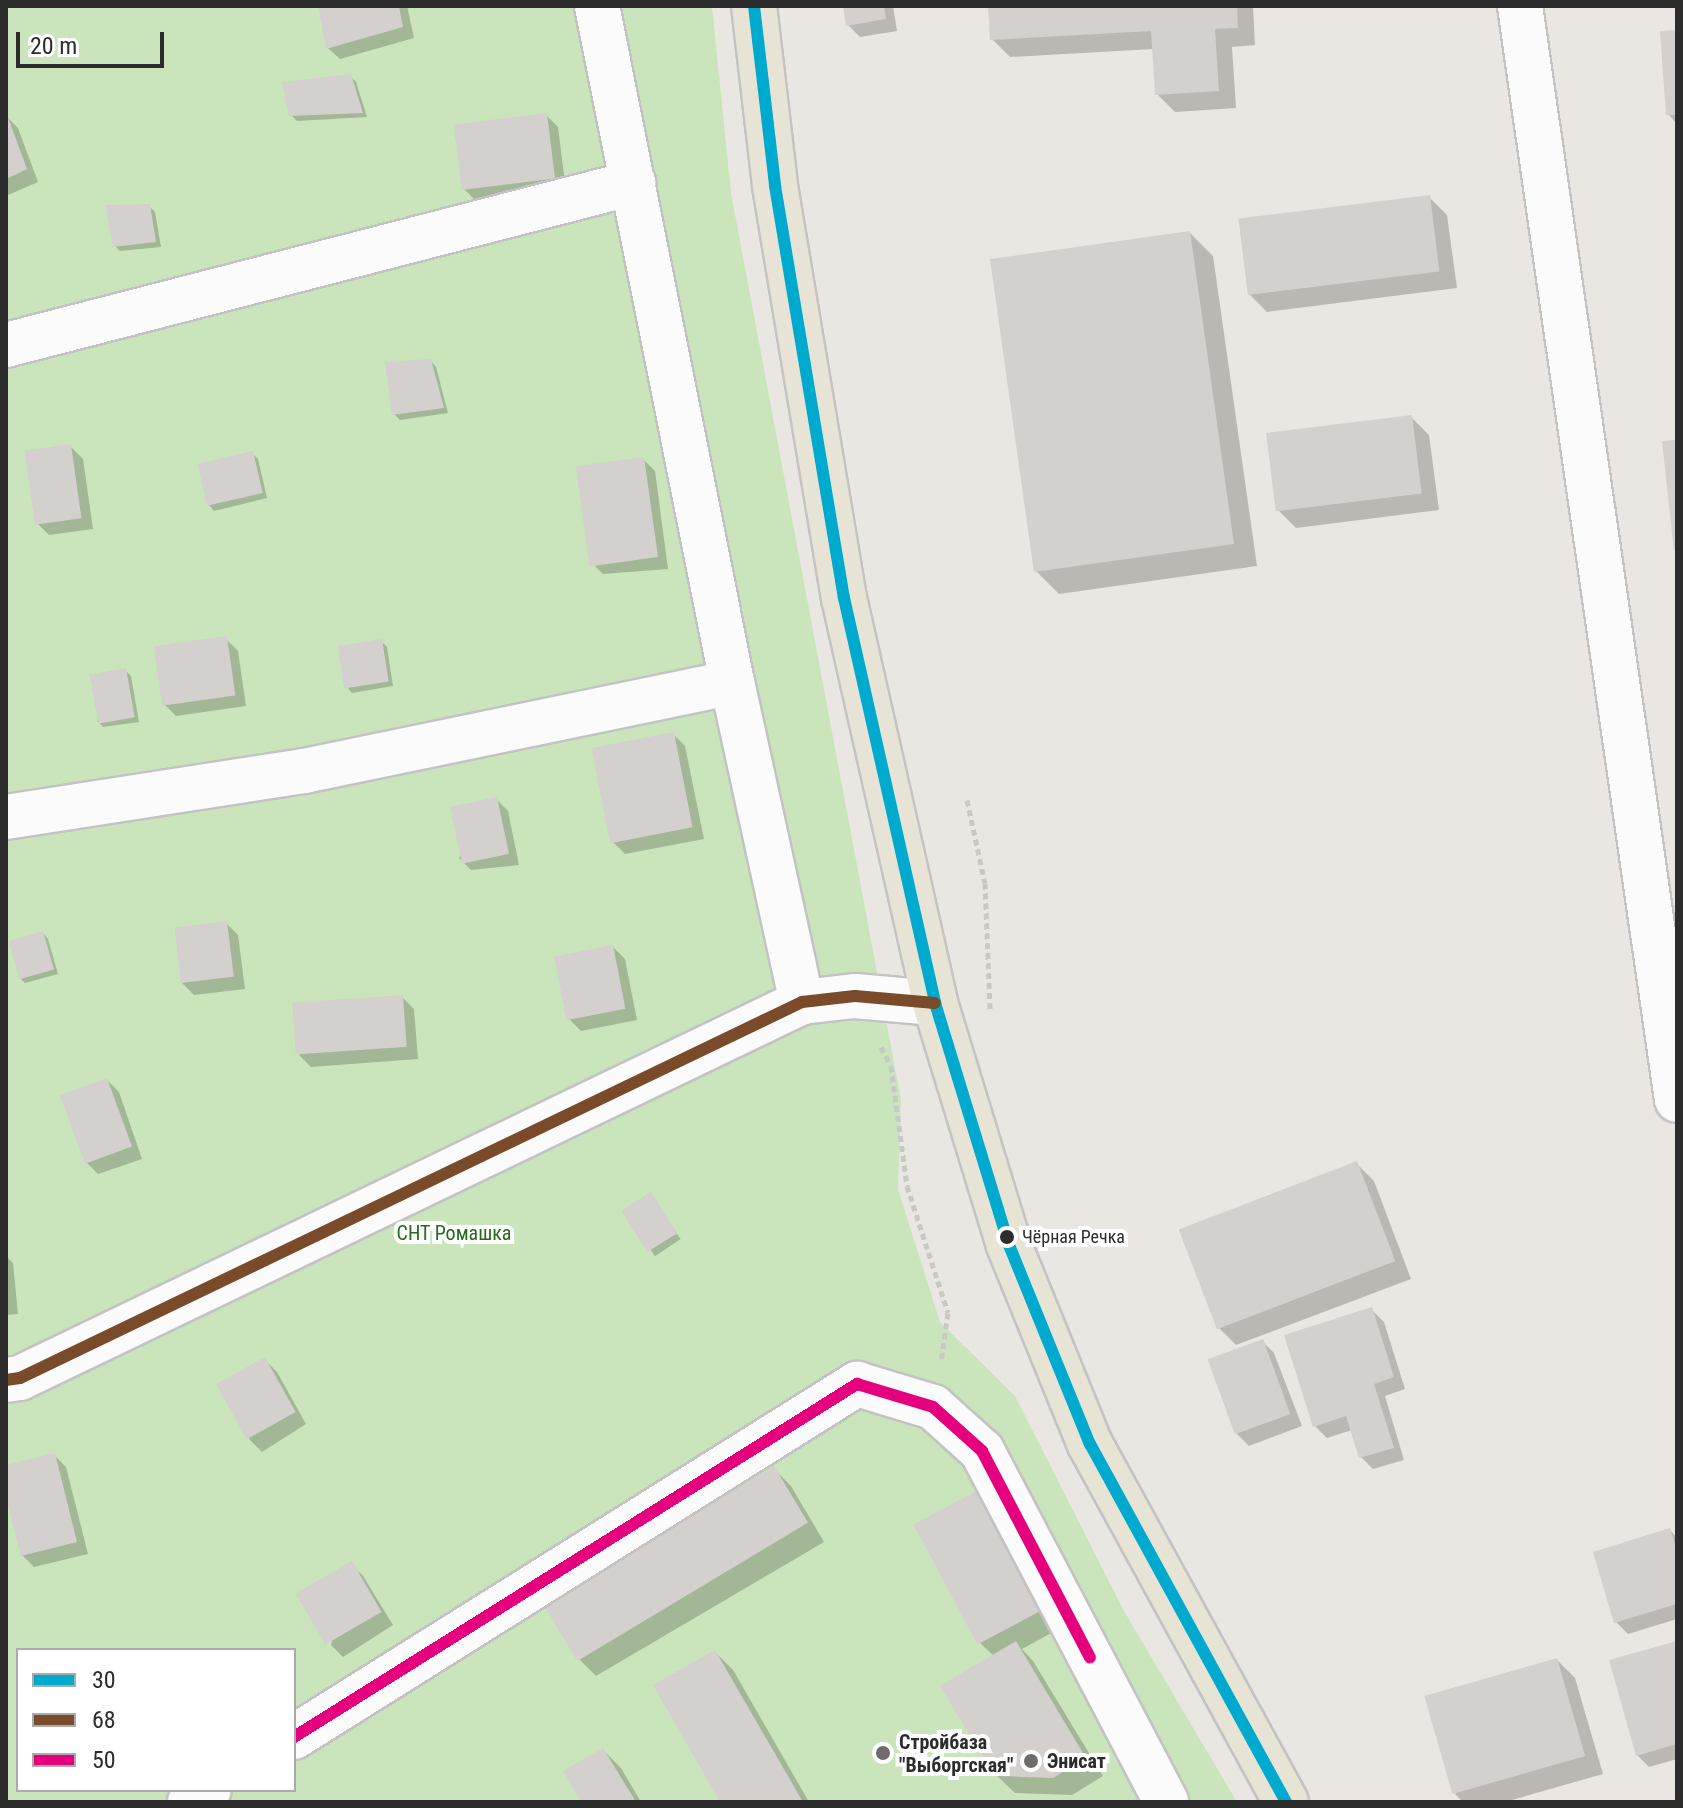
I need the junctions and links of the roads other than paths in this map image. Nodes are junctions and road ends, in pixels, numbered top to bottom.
1 (597, 6) edge
2 (754, 6) edge
3 (1520, 6) edge
4 (633, 183) junction
5 (6, 345) edge
6 (732, 682) junction
7 (6, 817) edge
8 (802, 1002) junction
9 (935, 1003) junction
10 (1671, 1023) edge
11 (1677, 1100) edge
12 (6, 1380) edge
13 (296, 1736) edge
14 (1166, 1802) edge
15 (1286, 1802) edge

1 - 4 street
2 - 9 main road
3 - 10 street
4 - 5 street
4 - 6 street
6 - 7 street
6 - 8 street
8 - 9 street
8 - 12 street
9 - 15 main road
10 - 11 street
13 - 14 street

